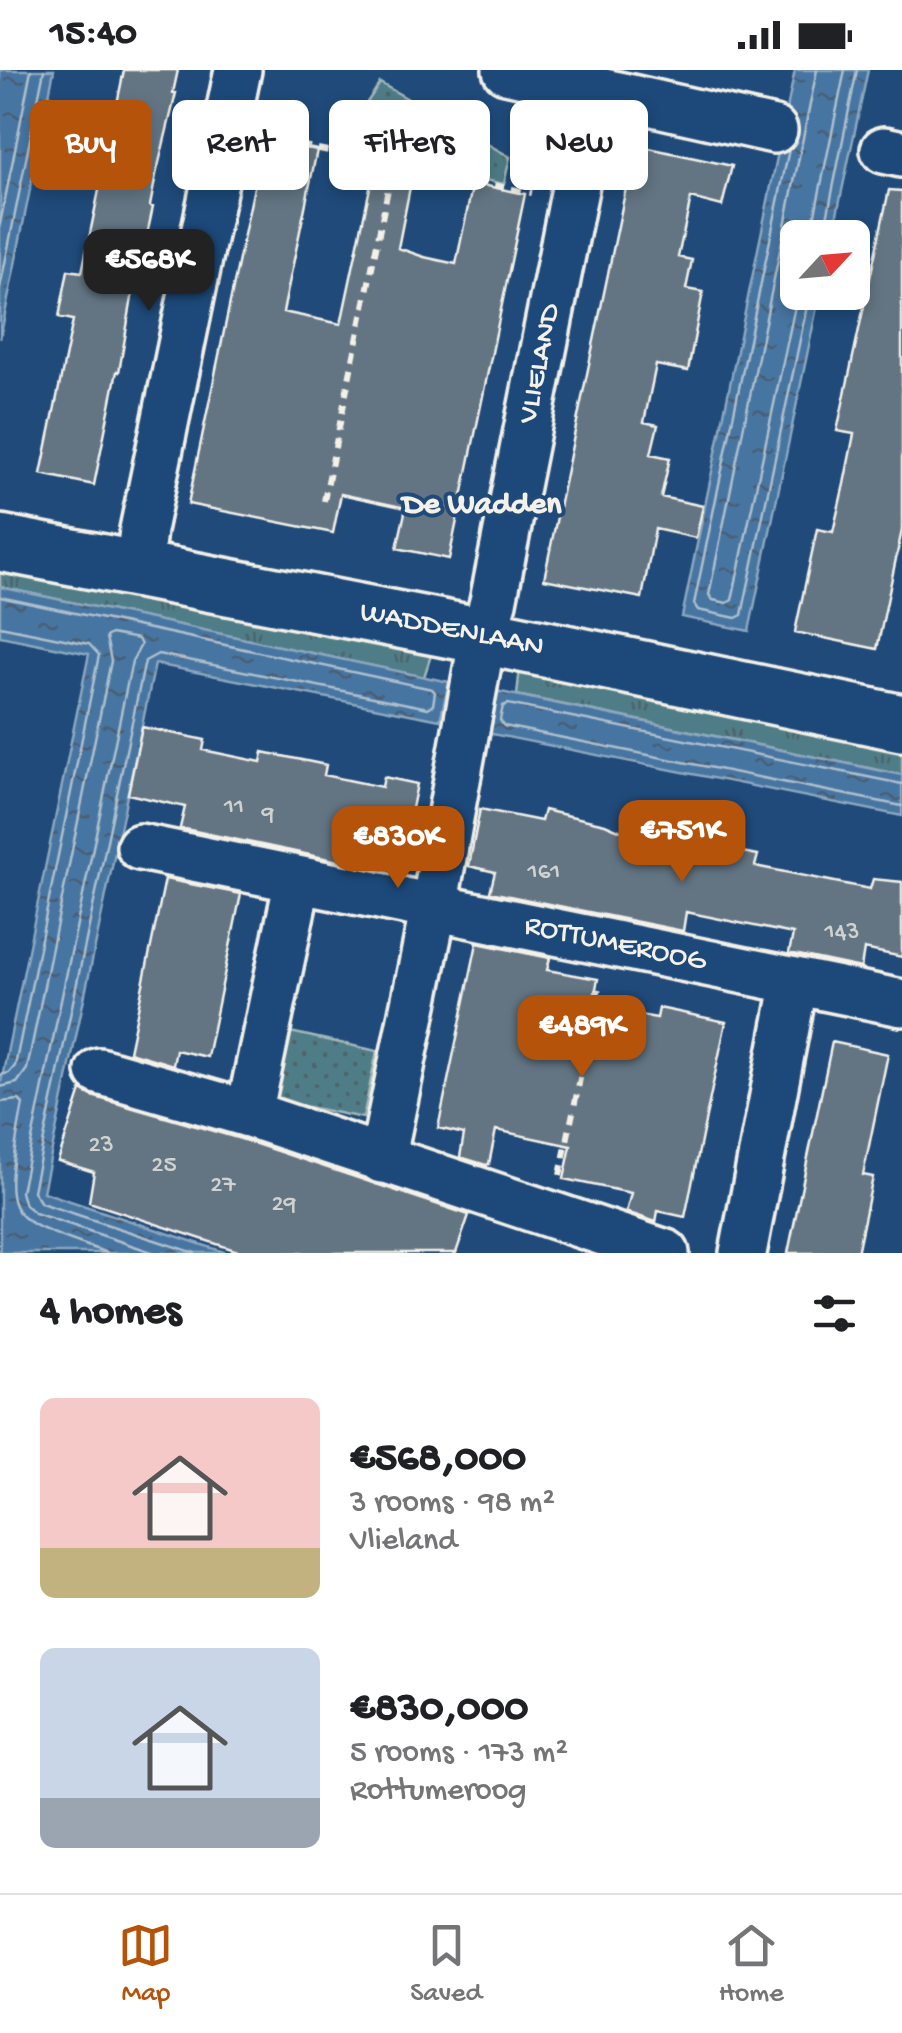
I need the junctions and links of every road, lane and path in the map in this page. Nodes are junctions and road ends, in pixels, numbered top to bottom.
1 (238, 70) edge
2 (506, 70) edge
3 (595, 88) junction
4 (232, 100) edge
5 (774, 130) dead end
6 (490, 184) edge
7 (213, 190) edge
8 (389, 190) edge
9 (573, 201) junction
10 (324, 500) dead end
11 (0, 543) edge
12 (138, 570) junction
13 (483, 636) junction
14 (902, 723) edge
15 (140, 848) dead end
16 (298, 880) junction
17 (434, 908) junction
18 (607, 942) junction
19 (795, 981) junction
20 (902, 1003) edge
21 (99, 1071) dead end
22 (248, 1114) junction
23 (382, 1160) junction
24 (550, 1215) junction
25 (666, 1253) edge
26 (744, 1253) edge

1 - 4 street
2 - 3 street
3 - 5 street
3 - 9 street, VLIELAND
6 - 9 path
7 - 12 street
8 - 10 path
9 - 13 street, VLIELAND
11 - 12 street, WADDENLAAN
12 - 13 street, WADDENLAAN
13 - 14 street, WADDENLAAN
13 - 17 street
15 - 16 street, ROTTUMEROOG
16 - 17 street, ROTTUMEROOG
16 - 22 street
17 - 18 street, ROTTUMEROOG
17 - 23 street
18 - 19 street, ROTTUMEROOG
18 - 24 path
19 - 20 street, ROTTUMEROOG
19 - 26 street
21 - 22 street
22 - 23 street
23 - 24 street
24 - 25 street

